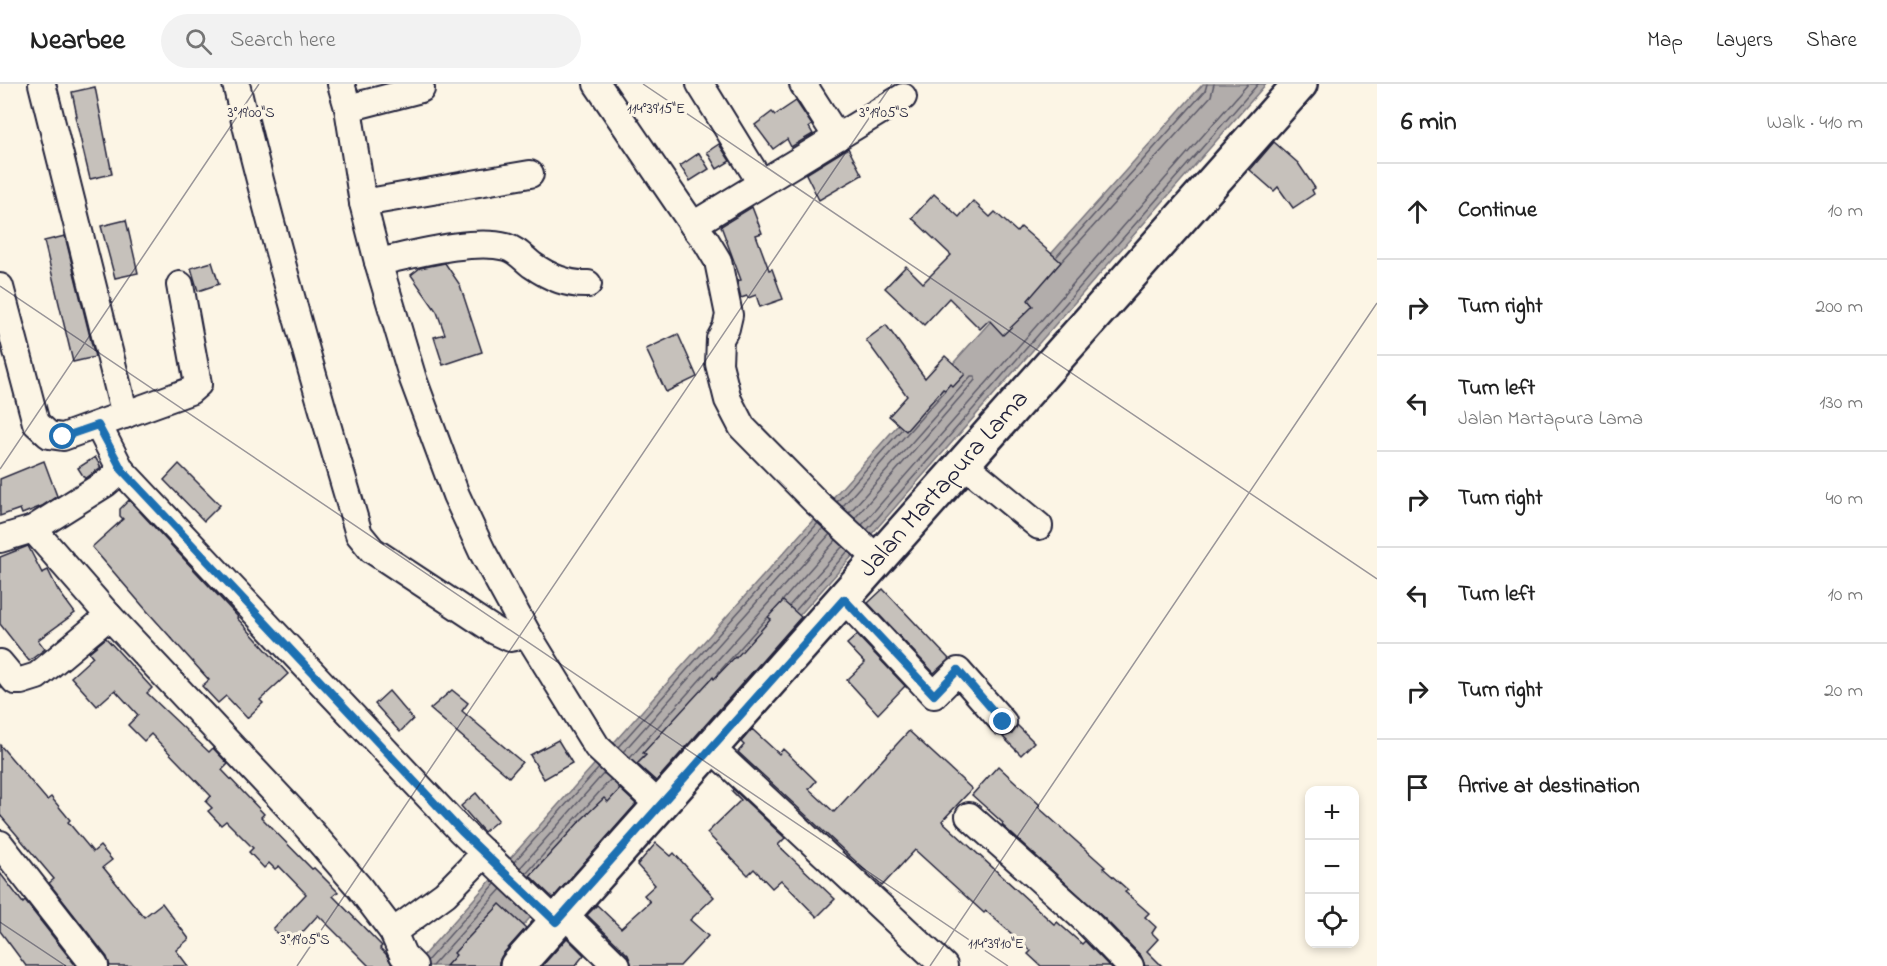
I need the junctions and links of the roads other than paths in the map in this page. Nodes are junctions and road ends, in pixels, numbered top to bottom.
1 (42, 84) edge
2 (236, 84) edge
3 (597, 84) edge
4 (700, 84) edge
5 (803, 84) edge
6 (1295, 86) edge
7 (421, 89) dead end
8 (345, 96) edge
9 (903, 97) dead end
10 (837, 137) junction
11 (530, 174) dead end
12 (761, 183) junction
13 (363, 203) junction
14 (693, 225) junction
15 (378, 262) junction
16 (588, 284) dead end
17 (180, 285) dead end
18 (0, 287) edge
19 (125, 415) junction
20 (98, 425) junction
21 (964, 464) junction
22 (122, 470) junction
23 (1039, 526) dead end
24 (33, 529) junction
25 (0, 539) edge
26 (872, 556) junction
27 (844, 599) junction
28 (109, 616) junction
29 (528, 635) junction
30 (0, 663) edge
31 (1003, 722) dead end
32 (711, 748) junction
33 (655, 801) junction
34 (969, 816) dead end
35 (0, 844) edge
36 (489, 857) junction
37 (555, 916) junction
38 (393, 932) junction
39 (409, 961) edge
40 (95, 966) edge
41 (517, 966) edge
42 (617, 966) edge
43 (944, 966) edge
44 (1130, 966) edge

1 - 19 street
2 - 29 street
3 - 14 street
4 - 12 street
5 - 10 street
6 - 21 main road, Jalan Martapura Lama
7 - 8 street
8 - 13 street
9 - 10 street
10 - 12 street
11 - 13 street
12 - 14 street
13 - 15 street
14 - 26 street
15 - 16 street
15 - 29 street
17 - 19 street
18 - 20 street
19 - 20 street
20 - 22 street
21 - 23 street
21 - 26 main road, Jalan Martapura Lama
22 - 24 street
22 - 36 street
24 - 25 street
24 - 28 street
26 - 27 main road, Jalan Martapura Lama
27 - 31 street
27 - 32 main road, Jalan Martapura Lama
28 - 30 street
28 - 38 street
29 - 33 street
32 - 33 main road, Jalan Martapura Lama
32 - 43 street
33 - 37 main road, Jalan Martapura Lama
34 - 44 street
35 - 40 street
36 - 37 street
36 - 38 street
37 - 41 main road, Jalan Martapura Lama
37 - 42 street
38 - 39 street

